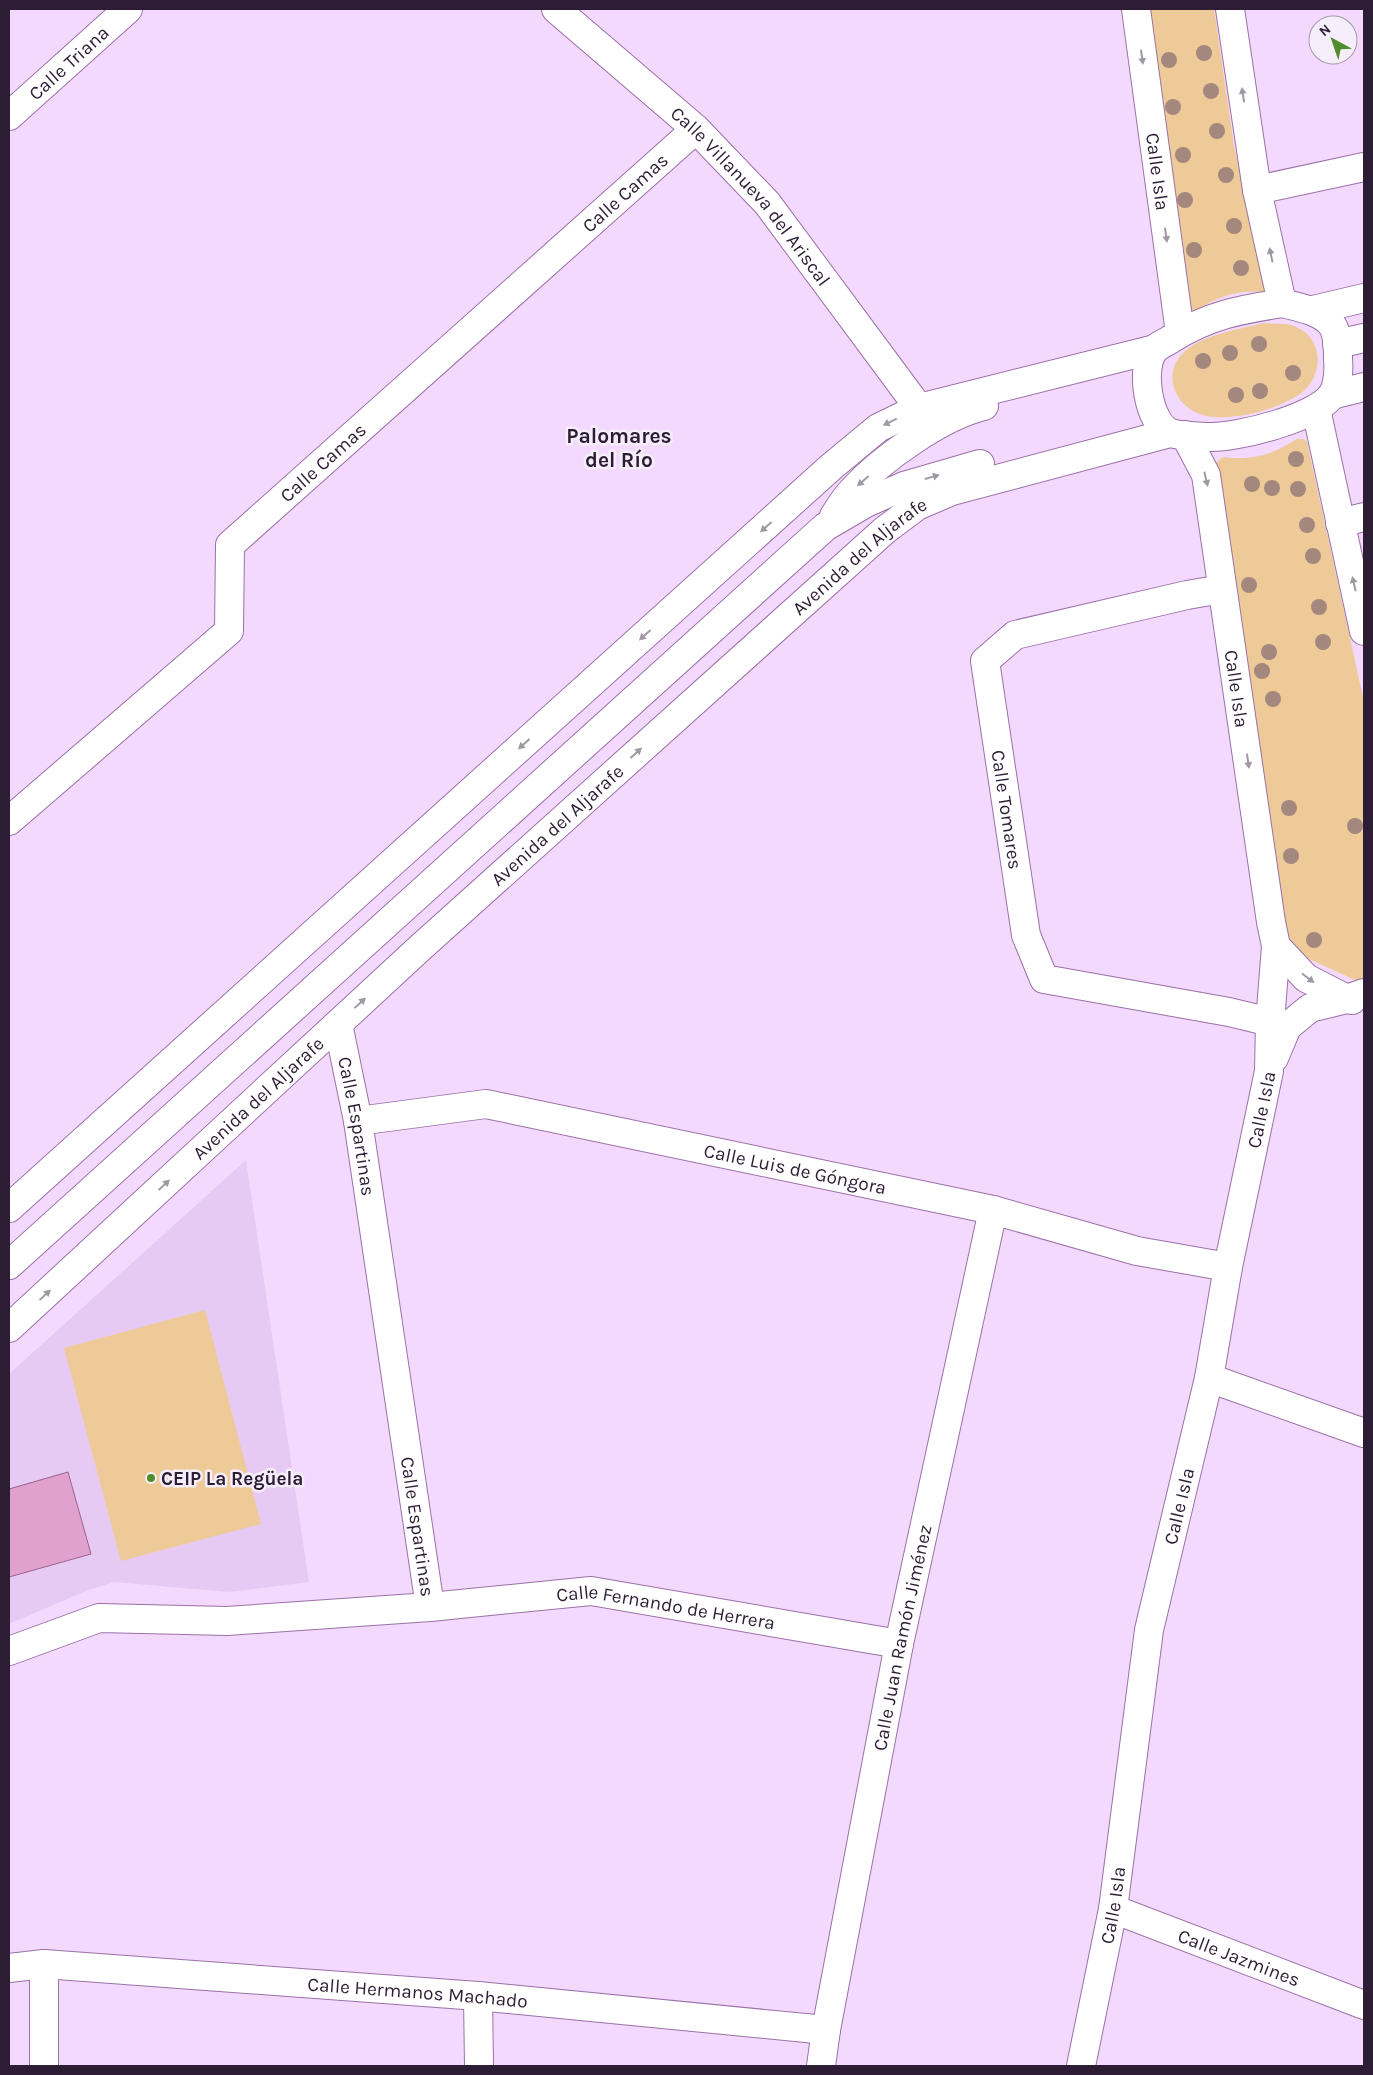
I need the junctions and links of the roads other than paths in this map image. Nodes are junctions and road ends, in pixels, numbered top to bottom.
1 (128, 9) edge
2 (556, 9) edge
3 (1136, 9) edge
4 (1230, 9) edge
5 (9, 116) edge
6 (696, 129) junction
7 (1364, 167) edge
8 (1257, 190) junction
9 (1364, 298) edge
10 (1282, 303) junction
11 (1313, 310) junction
12 (1180, 333) junction
13 (1364, 338) edge
14 (1338, 344) junction
15 (1151, 357) junction
16 (1364, 387) edge
17 (1324, 402) junction
18 (919, 408) junction
19 (1171, 429) junction
20 (1352, 520) edge
21 (826, 527) junction
22 (1222, 589) junction
23 (1364, 631) edge
24 (9, 821) edge
25 (1276, 946) junction
26 (1358, 999) edge
27 (1270, 1022) junction
28 (338, 1024) junction
29 (1269, 1071) junction
30 (358, 1120) junction
31 (9, 1208) edge
32 (993, 1210) junction
33 (9, 1265) edge
34 (1228, 1267) junction
35 (9, 1328) edge
36 (1210, 1378) junction
37 (1364, 1433) edge
38 (430, 1607) junction
39 (899, 1644) junction
40 (9, 1651) edge
41 (1113, 1909) junction
42 (44, 1964) junction
43 (9, 1968) edge
44 (478, 1996) junction
45 (1364, 2005) edge
46 (826, 2030) junction
47 (44, 2066) edge
48 (479, 2066) edge
49 (821, 2066) edge
50 (1081, 2066) edge

1 - 5 street, Calle Triana
2 - 6 street, Calle Villanueva del Ariscal
3 -> 12 street, Calle Isla
8 -> 4 street
6 - 18 street, Calle Villanueva del Ariscal
6 - 24 street, Calle Camas
7 - 8 street
10 -> 8 street
9 - 11 street, Avenida del Aljarafe
10 - 11 street, Avenida del Aljarafe
10 - 12 street, Avenida del Aljarafe
11 - 14 street, Avenida del Aljarafe
12 - 15 street, Avenida del Aljarafe
13 - 14 street
14 - 17 street, Avenida del Aljarafe
15 - 18 street, Avenida del Aljarafe
15 - 19 street
15 -> 21 street, Avenida del Aljarafe
16 - 17 street, Avenida del Aljarafe
17 - 19 street, Avenida del Aljarafe
17 - 20 street
18 -> 31 street, Avenida del Aljarafe
21 -> 19 street, Avenida del Aljarafe
19 -> 22 street, Calle Isla
28 -> 19 street, Avenida del Aljarafe
23 -> 20 street
21 - 33 street, Avenida del Aljarafe
22 -> 25 street, Calle Isla
22 - 27 street, Calle Tomares
25 -> 26 street
25 - 27 street, Calle Isla
26 - 29 street
27 - 29 street, Calle Isla
28 - 30 street, Calle Espartinas
35 -> 28 street, Avenida del Aljarafe
29 - 34 street, Calle Isla
30 - 32 street, Calle Luis de Góngora
30 - 38 street, Calle Espartinas
32 - 34 street, Calle Luis de Góngora
32 - 39 street, Calle Juan Ramón Jiménez
34 - 36 street, Calle Isla
36 - 37 street
36 - 41 street, Calle Isla
38 - 39 street, Calle Fernando de Herrera
38 - 40 street, Calle Espartinas
39 - 46 street, Calle Juan Ramón Jiménez
41 - 45 street, Calle Jazmines
41 - 50 street, Calle Isla
42 - 43 street, Calle Hermanos Machado
42 - 44 street, Calle Hermanos Machado
42 - 47 street
44 - 46 street, Calle Hermanos Machado
44 - 48 street
46 - 49 street, Calle Juan Ramón Jiménez

